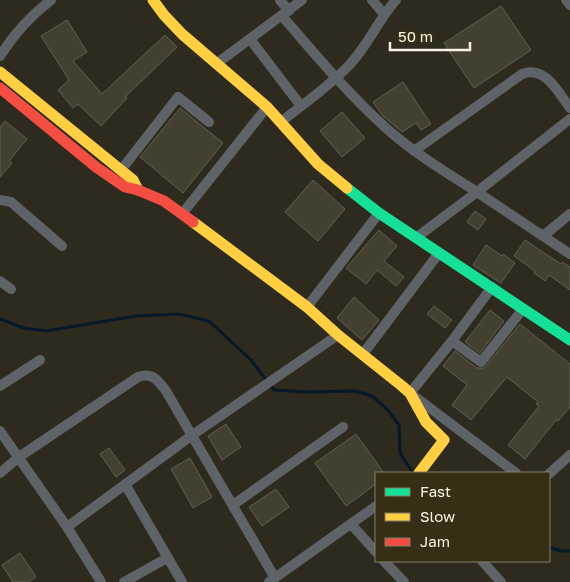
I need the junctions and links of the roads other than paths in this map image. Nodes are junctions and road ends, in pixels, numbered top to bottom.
1 (51, 0) edge
2 (153, 0) edge
3 (280, 0) edge
4 (302, 0) edge
5 (372, 0) edge
6 (396, 0) edge
7 (566, 0) edge
8 (570, 6) edge
9 (286, 13) junction
10 (384, 14) junction
11 (250, 39) junction
12 (0, 56) edge
13 (216, 64) junction
14 (0, 72) edge
15 (335, 78) junction
16 (0, 88) edge
17 (301, 106) junction
18 (267, 107) junction
19 (570, 108) edge
20 (570, 119) edge
21 (210, 122) dead end
22 (281, 122) junction
23 (414, 151) junction
24 (121, 170) junction
25 (138, 190) junction
26 (477, 192) junction
27 (0, 200) edge
28 (379, 213) junction
29 (182, 214) junction
30 (570, 214) edge
31 (543, 236) junction
32 (417, 237) junction
33 (62, 246) dead end
34 (439, 253) junction
35 (570, 254) edge
36 (0, 281) edge
37 (492, 287) junction
38 (11, 289) dead end
39 (307, 307) junction
40 (523, 308) junction
41 (338, 335) junction
42 (570, 340) edge
43 (452, 341) junction
44 (363, 354) junction
45 (40, 360) dead end
46 (0, 386) edge
47 (410, 393) junction
48 (343, 427) dead end
49 (0, 431) edge
50 (191, 436) junction
51 (570, 455) edge
52 (20, 457) junction
53 (421, 472) edge
54 (515, 472) edge
55 (0, 473) edge
56 (550, 473) edge
57 (125, 484) junction
58 (233, 504) junction
59 (375, 507) edge
60 (352, 524) junction
61 (68, 527) junction
62 (375, 551) edge
63 (167, 558) junction
64 (385, 562) edge
65 (483, 562) edge
66 (272, 580) edge
67 (102, 582) edge
68 (124, 582) edge
69 (182, 582) edge
70 (404, 582) edge
71 (502, 582) edge

1 - 12 street
2 - 13 street
3 - 9 street
4 - 9 street
5 - 10 street
6 - 10 street
7 - 8 street
9 - 11 street
9 - 15 street
10 - 15 street
11 - 13 street
11 - 17 street
13 - 18 street
14 - 24 street
15 - 17 street
15 - 23 street
16 - 25 street
17 - 22 street
18 - 22 street
18 - 29 street
19 - 23 street
20 - 26 street
21 - 24 street
22 - 28 street
23 - 26 street
24 - 25 street
25 - 29 street
26 - 31 street
26 - 32 street
27 - 33 street
28 - 32 street
28 - 39 street
29 - 39 street
30 - 31 street
31 - 35 street
32 - 34 street
34 - 37 street
34 - 44 street
36 - 38 street
37 - 40 street
37 - 43 street
39 - 41 street
40 - 42 street
40 - 43 street
41 - 44 street
41 - 50 street
43 - 47 street
44 - 47 street
45 - 46 street
47 - 53 street
47 - 54 street
48 - 58 street
49 - 52 street
50 - 52 street
50 - 57 street
50 - 58 street
51 - 56 street
52 - 55 street
52 - 61 street
57 - 61 street
57 - 63 street
58 - 66 street
59 - 60 street
60 - 62 street
60 - 66 street
61 - 67 street
63 - 68 street
63 - 69 street
64 - 70 street
65 - 71 street

